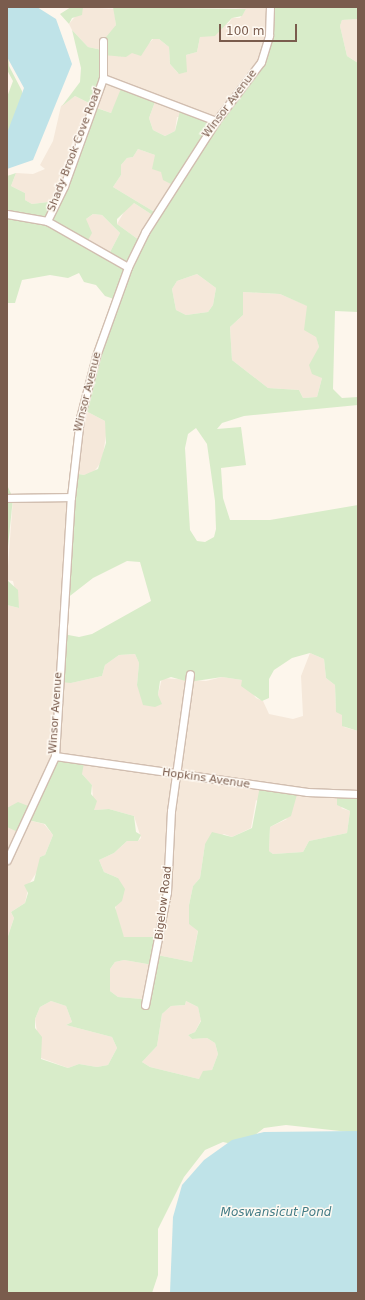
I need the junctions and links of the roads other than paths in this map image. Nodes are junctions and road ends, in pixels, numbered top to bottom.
1 (270, 7) edge
2 (103, 41) dead end
3 (102, 78) junction
4 (216, 121) junction
5 (7, 214) edge
6 (47, 221) junction
7 (128, 267) junction
8 (71, 497) junction
9 (7, 498) edge
10 (190, 674) dead end
11 (54, 756) junction
12 (177, 775) junction
13 (358, 794) edge
14 (7, 860) edge
15 (145, 1005) dead end

1 - 4 street, Winsor Avenue
2 - 3 street, Shady Brook Cove Road
3 - 4 street
3 - 6 street, Shady Brook Cove Road
4 - 7 street, Winsor Avenue
5 - 6 street
6 - 7 street
7 - 8 street, Winsor Avenue
8 - 9 street
8 - 11 street, Winsor Avenue
10 - 12 street, Bigelow Road
11 - 12 street, Hopkins Avenue
11 - 14 street, Winsor Avenue
12 - 13 street, Hopkins Avenue
12 - 15 street, Bigelow Road

